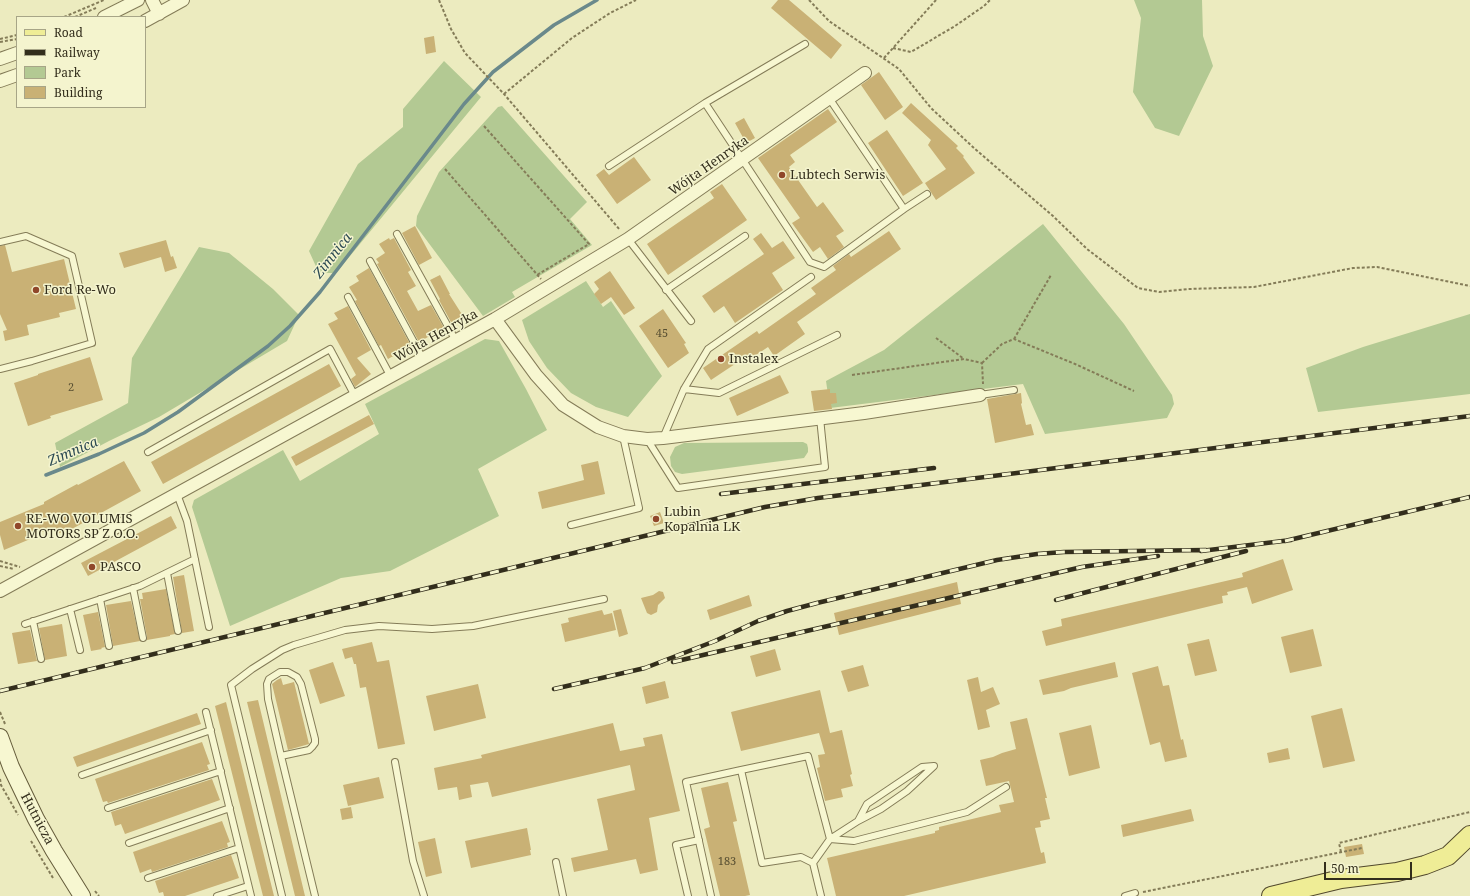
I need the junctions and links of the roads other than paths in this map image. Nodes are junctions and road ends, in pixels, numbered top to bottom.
1 (138, 0) edge
2 (152, 0) edge
3 (183, 0) edge
4 (102, 12) edge
5 (159, 14) junction
6 (146, 20) edge
7 (805, 44) dead end
8 (16, 52) edge
9 (0, 59) edge
10 (864, 73) dead end
11 (16, 75) edge
12 (0, 81) edge
13 (829, 98) junction
14 (705, 103) junction
15 (742, 160) junction
16 (609, 166) dead end
17 (927, 194) dead end
18 (904, 209) junction
19 (397, 234) dead end
20 (746, 236) dead end
21 (628, 239) junction
22 (0, 242) edge
23 (370, 262) dead end
24 (811, 277) dead end
25 (666, 290) junction
26 (348, 296) dead end
27 (495, 319) junction
28 (690, 321) dead end
29 (837, 335) dead end
30 (456, 341) junction
31 (423, 359) junction
32 (0, 369) edge
33 (391, 377) junction
34 (684, 389) junction
35 (1014, 390) dead end
36 (982, 395) joint
37 (355, 396) junction
38 (820, 418) junction
39 (623, 436) junction
40 (663, 438) junction
41 (647, 439) junction
42 (148, 452) dead end
43 (177, 494) junction
44 (571, 525) dead end
45 (195, 559) junction
46 (167, 573) junction
47 (133, 588) junction
48 (0, 591) edge
49 (100, 599) junction
50 (604, 599) dead end
51 (70, 609) junction
52 (33, 621) junction
53 (25, 624) dead end
54 (209, 627) dead end
55 (178, 631) dead end
56 (143, 638) dead end
57 (109, 646) dead end
58 (80, 650) dead end
59 (41, 659) dead end
60 (206, 712) dead end
61 (211, 730) junction
62 (3, 732) edge
63 (282, 756) junction
64 (395, 762) dead end
65 (741, 770) junction
66 (221, 771) junction
67 (82, 775) dead end
68 (1006, 787) dead end
69 (108, 808) dead end
70 (230, 808) junction
71 (858, 821) junction
72 (1467, 837) edge
73 (830, 839) junction
74 (699, 840) junction
75 (129, 843) dead end
76 (239, 848) junction
77 (556, 862) dead end
78 (813, 863) junction
79 (148, 878) dead end
80 (248, 886) junction
81 (88, 893) edge
82 (1135, 894) road end
83 (217, 896) edge
84 (251, 896) edge
85 (282, 896) edge
86 (315, 896) edge
87 (424, 896) edge
88 (562, 896) edge
89 (688, 896) edge
90 (710, 896) edge
91 (821, 896) edge
92 (1125, 896) edge
93 (1270, 896) edge

1 - 4 street
2 - 5 street
3 - 5 street
5 - 6 street
7 - 14 lane
8 - 9 street
10 - 13 street, Wójta Henryka
11 - 12 street
13 - 15 street, Wójta Henryka
13 - 18 lane
14 - 15 lane
14 - 16 lane
15 - 18 lane
15 - 21 street, Wójta Henryka
17 - 18 lane
19 - 30 lane
20 - 25 lane
21 - 25 lane
21 - 27 street, Wójta Henryka
22 - 32 lane
23 - 31 lane
24 - 34 lane
25 - 28 lane
26 - 33 lane
27 - 30 street, Wójta Henryka
27 - 39 street
29 - 34 lane
30 - 31 street, Wójta Henryka
31 - 33 street, Wójta Henryka
33 - 37 street, Wójta Henryka
34 - 40 lane
35 - 36 lane
36 - 38 street
37 - 42 lane
37 - 43 street, Wójta Henryka
38 - 40 street
38 - 41 lane
39 - 41 street
39 - 44 lane
40 - 41 street
43 - 45 lane
43 - 48 street, Wójta Henryka
45 - 46 lane
45 - 54 lane
46 - 47 lane
46 - 55 lane
47 - 49 lane
47 - 56 lane
49 - 51 lane
49 - 57 lane
50 - 85 lane
51 - 52 lane
51 - 58 lane
52 - 53 lane
52 - 59 lane
60 - 61 lane
61 - 66 lane
61 - 67 lane
62 - 81 main road, Hutnicza
63 - 63 lane
63 - 86 lane
64 - 87 lane
65 - 73 lane
65 - 74 lane
65 - 78 lane
66 - 69 lane
66 - 70 lane
68 - 73 lane
70 - 75 lane
70 - 76 lane
71 - 71 lane
71 - 73 lane
72 - 93 main road
73 - 78 lane
74 - 89 lane
74 - 90 lane
76 - 79 lane
76 - 80 lane
77 - 88 lane
78 - 91 lane
80 - 83 lane
80 - 84 lane
82 - 92 lane

